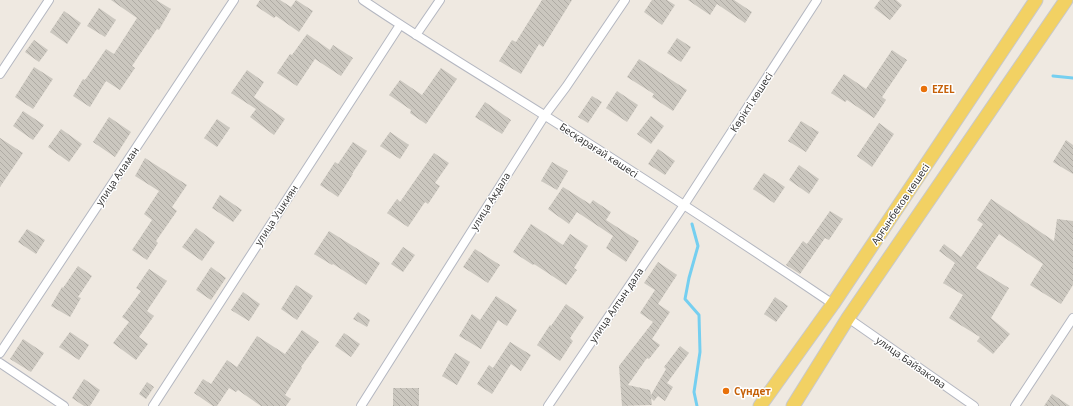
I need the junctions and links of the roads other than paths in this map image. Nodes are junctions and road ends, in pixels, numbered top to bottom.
1 (49, 0) edge
2 (234, 0) edge
3 (363, 0) edge
4 (440, 0) edge
5 (625, 0) edge
6 (817, 0) edge
7 (1036, 0) edge
8 (1066, 0) edge
9 (400, 25) junction
10 (416, 35) junction
11 (0, 74) edge
12 (545, 115) junction
13 (684, 205) junction
14 (881, 232) junction
15 (897, 245) junction
16 (834, 304) junction
17 (848, 318) junction
18 (1073, 318) edge
19 (0, 352) edge
20 (0, 363) edge
21 (64, 406) edge
22 (153, 406) edge
23 (361, 406) edge
24 (548, 406) edge
25 (760, 406) edge
26 (793, 406) edge
27 (974, 406) edge
28 (1015, 406) edge

1 - 11 street
2 - 19 street, улица Аламан
3 - 9 street, Бесқарағай көшесі
4 - 10 street
5 - 12 street, улица Акдала
6 - 13 street, Көрікті көшесі
7 - 14 main road, Арғынбеков көшесі
8 - 15 main road, Арғынбеков көшесі
9 - 10 street, Бесқарағай көшесі
9 - 22 street, улица Ушкиян
10 - 12 street, Бесқарағай көшесі
12 - 13 street, Бесқарағай көшесі
12 - 23 street, улица Акдала
13 - 16 street, Бесқарағай көшесі
13 - 24 street, улица Алтын дала
14 - 15 main road
14 - 16 main road, Арғынбеков көшесі
15 - 17 main road, Арғынбеков көшесі
16 - 25 main road, Арғынбеков көшесі
17 - 26 main road, Арғынбеков көшесі
17 - 27 street, улица Байзакова
18 - 28 street
20 - 21 street

